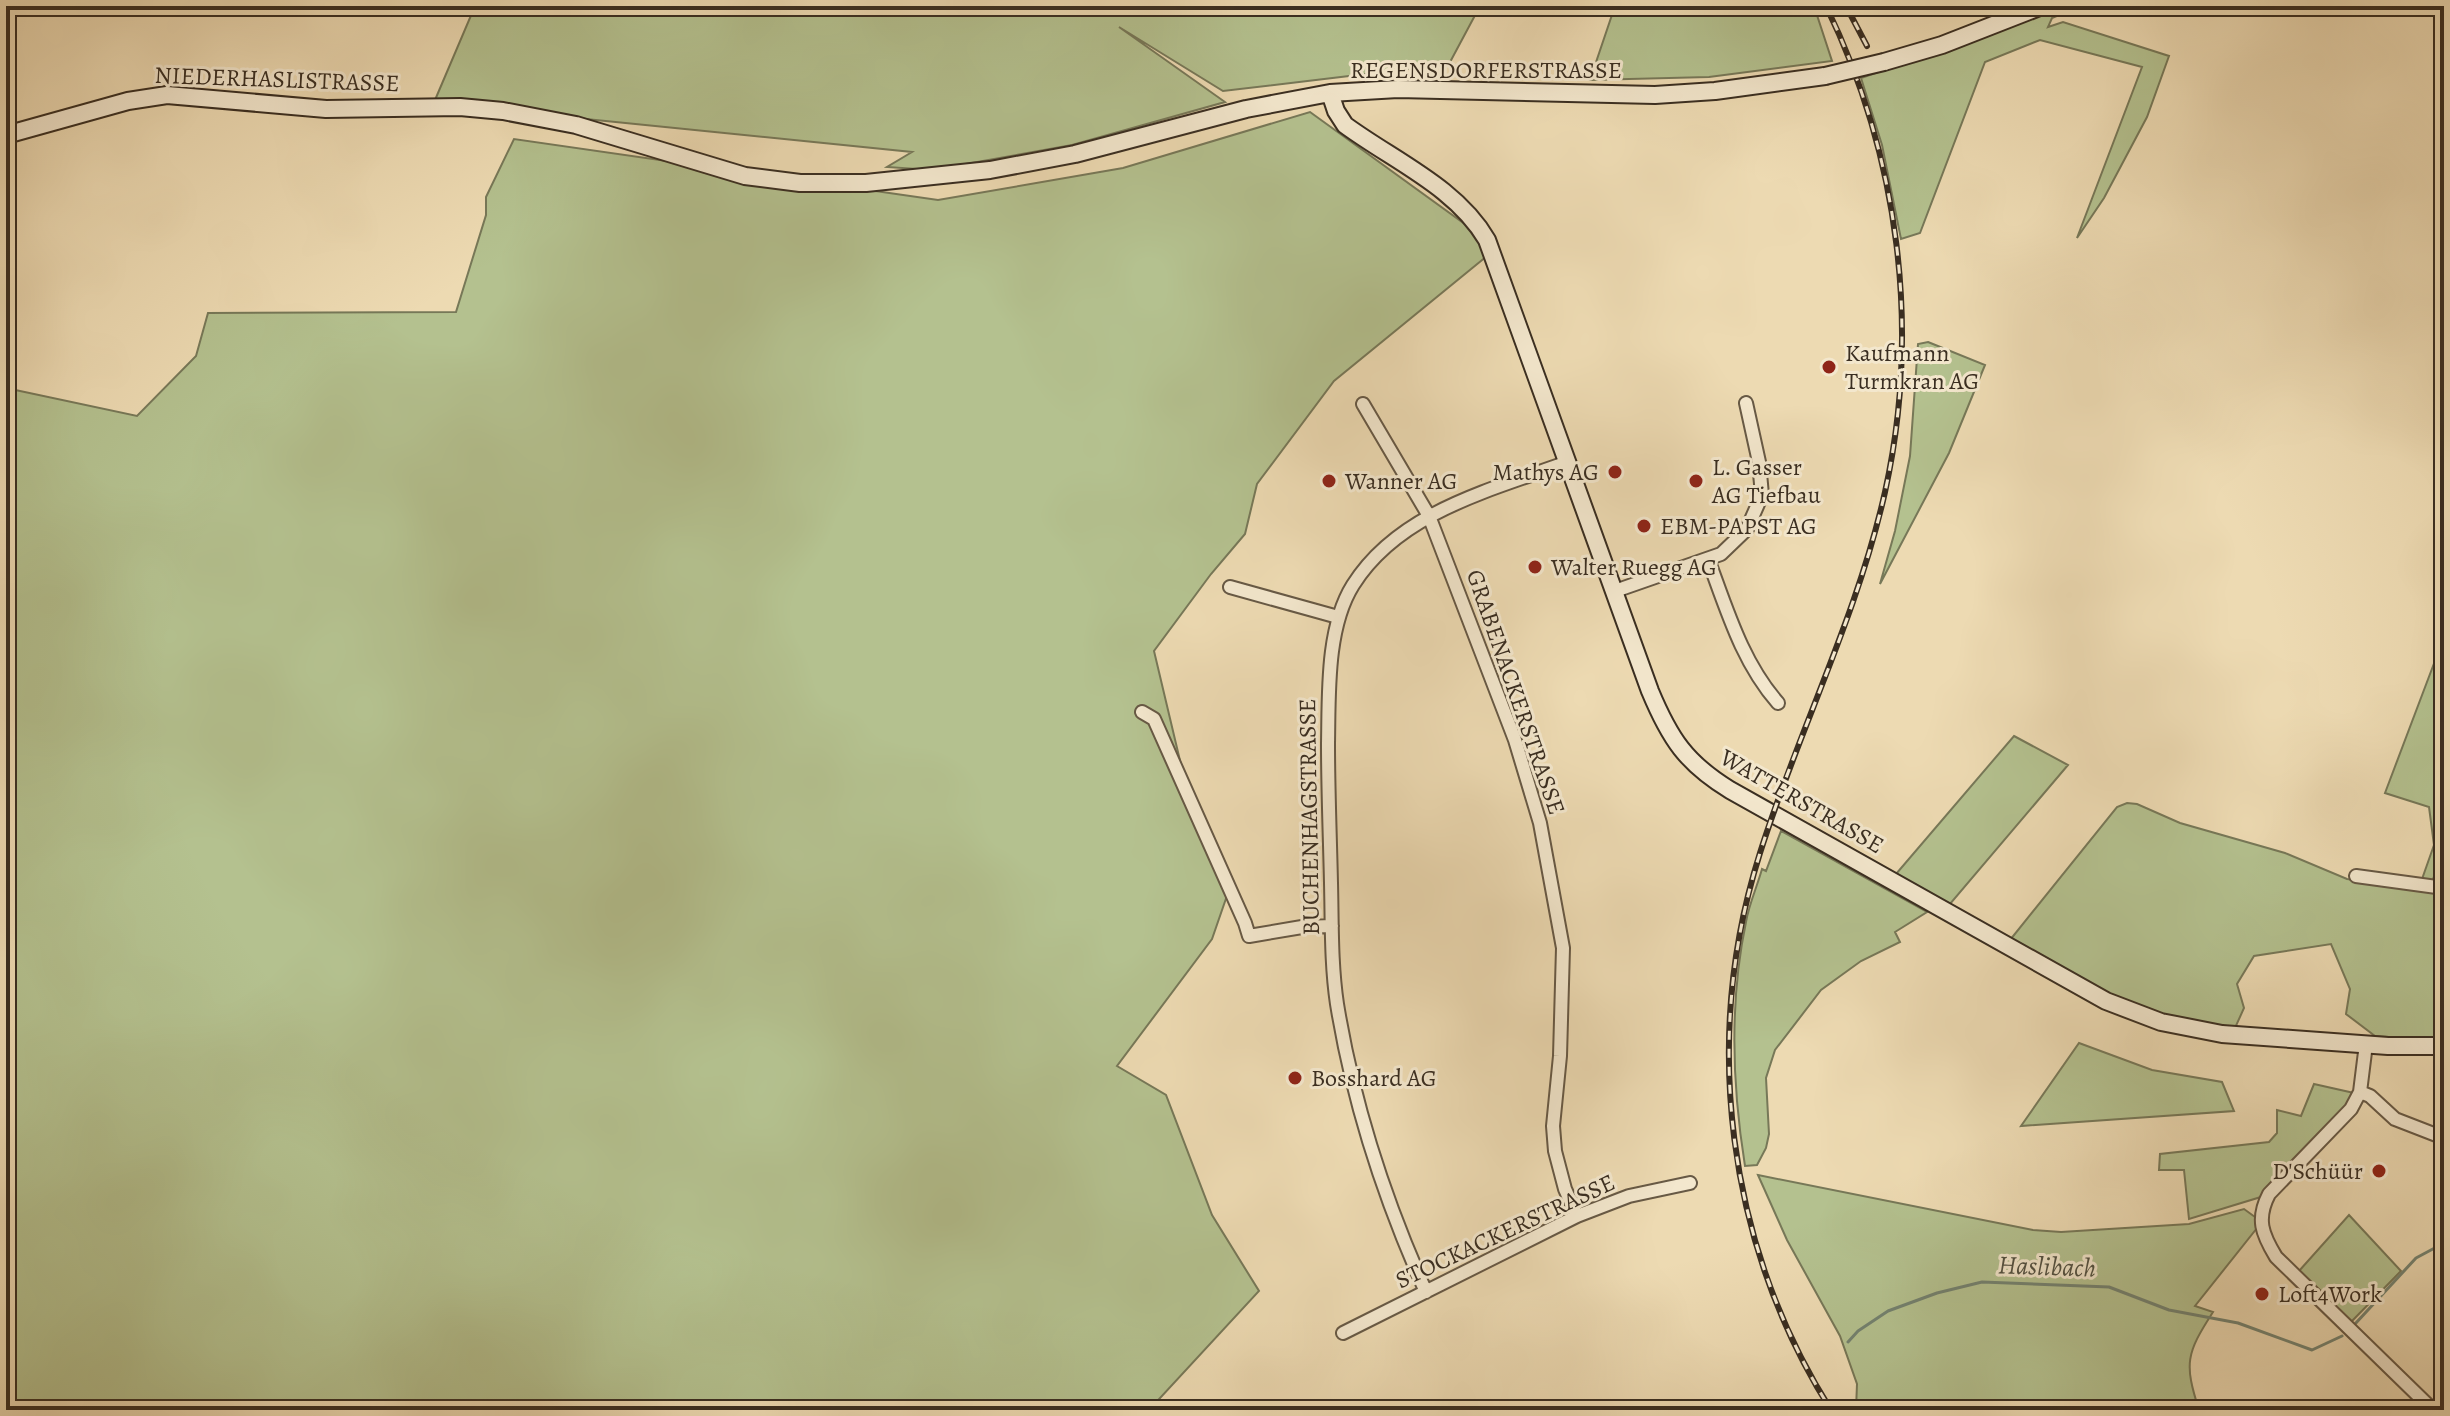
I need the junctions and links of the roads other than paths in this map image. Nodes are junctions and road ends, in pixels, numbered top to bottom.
1 (2042, 6) edge
2 (1330, 93) junction
3 (6, 135) edge
4 (643, 147) joint
5 (1746, 403) dead end
6 (1363, 404) dead end
7 (1568, 462) junction
8 (1429, 516) junction
9 (1708, 559) junction
10 (1230, 587) dead end
11 (1615, 591) junction
12 (1338, 617) junction
13 (1778, 703) dead end
14 (1142, 712) dead end
15 (2356, 876) dead end
16 (2444, 888) edge
17 (1332, 926) junction
18 (2366, 1044) junction
19 (2444, 1046) edge
20 (2360, 1092) junction
21 (2444, 1138) edge
22 (1690, 1183) dead end
23 (1577, 1216) junction
24 (1426, 1292) junction
25 (1343, 1333) dead end
26 (2444, 1400) edge
27 (2433, 1410) edge

1 - 2 street, REGENSDORFERSTRASSE, bridge
2 - 4 street, REGENSDORFERSTRASSE
2 - 7 street, WATTERSTRASSE
3 - 4 street, NIEDERHASLISTRASSE
5 - 9 street
6 - 8 street, GRABENACKERSTRASSE
7 - 8 street, BUCHENHAGSTRASSE
7 - 11 street, WATTERSTRASSE
8 - 12 street, BUCHENHAGSTRASSE
8 - 23 street, GRABENACKERSTRASSE
9 - 11 street
9 - 13 street
10 - 12 street
11 - 18 street, WATTERSTRASSE
12 - 17 street, BUCHENHAGSTRASSE
14 - 17 street
15 - 16 street
17 - 24 street, BUCHENHAGSTRASSE
18 - 19 street, WATTERSTRASSE
18 - 20 street
20 - 21 street
20 - 27 street
22 - 23 street, STOCKACKERSTRASSE
23 - 24 street, STOCKACKERSTRASSE
24 - 25 street, STOCKACKERSTRASSE
26 - 27 street

